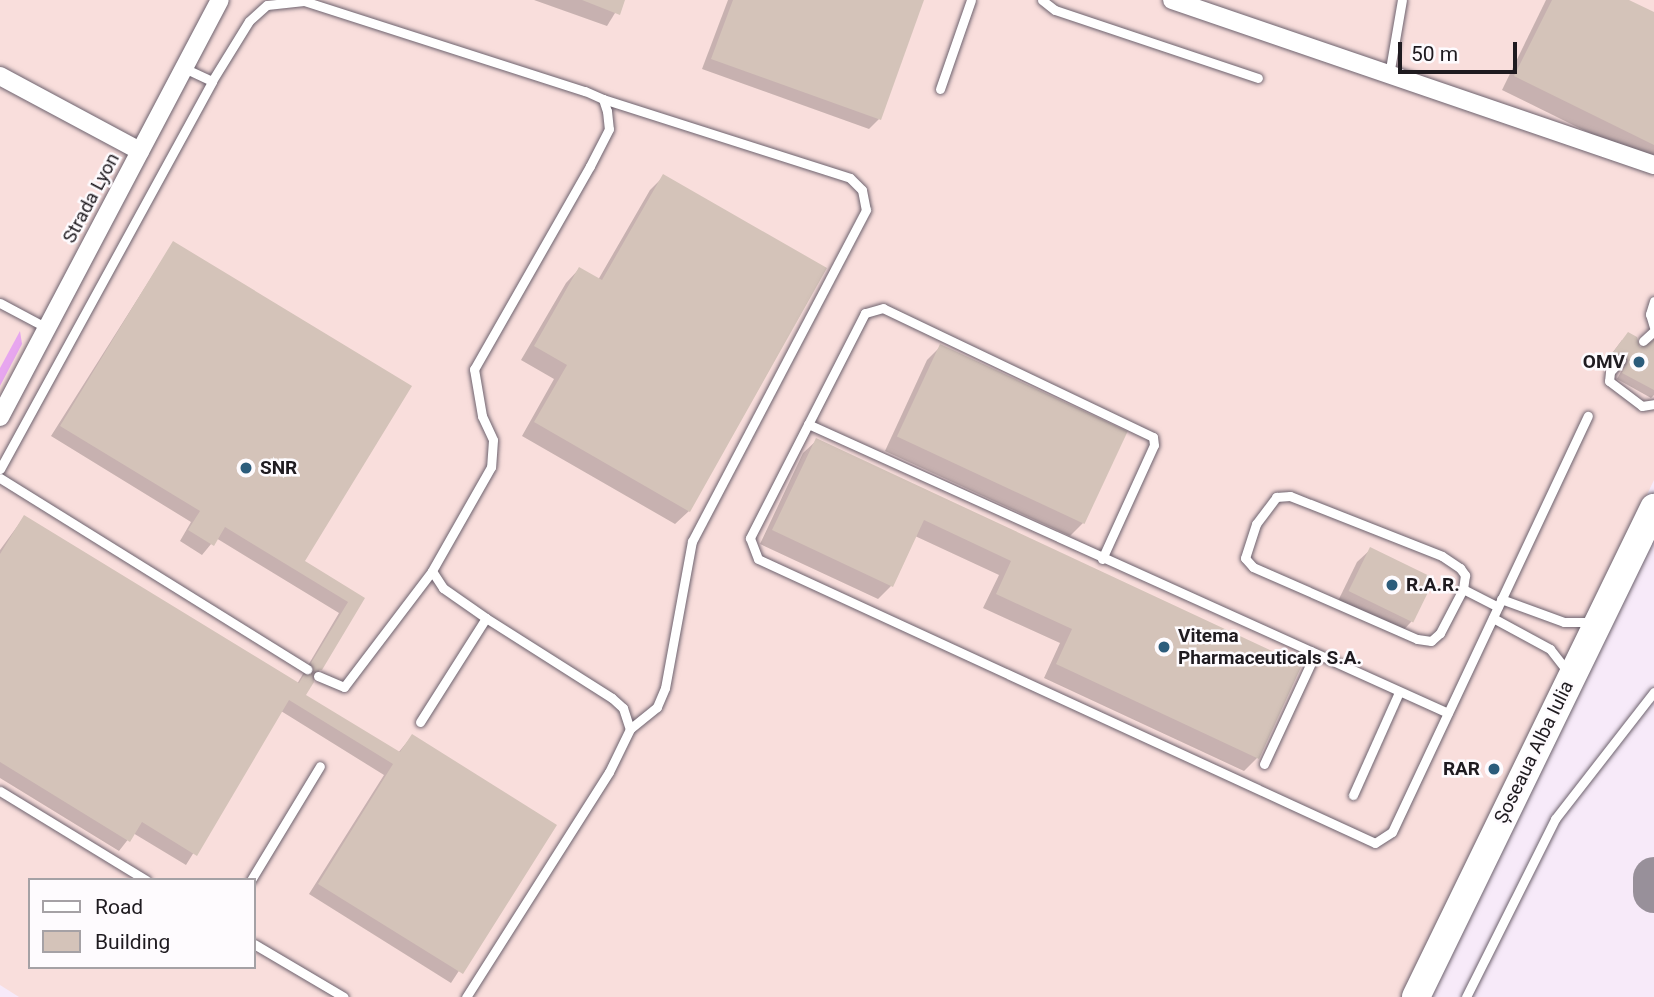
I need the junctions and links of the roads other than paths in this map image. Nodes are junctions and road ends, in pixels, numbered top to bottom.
1 (220, 0) edge
2 (971, 0) edge
3 (1042, 0) edge
4 (1172, 0) edge
5 (1402, 0) edge
6 (184, 68) junction
7 (1389, 75) junction
8 (0, 76) edge
9 (1258, 78) dead end
10 (212, 81) junction
11 (940, 89) dead end
12 (603, 99) junction
13 (140, 151) junction
14 (1654, 165) edge
15 (1654, 301) edge
16 (0, 303) edge
17 (47, 328) junction
18 (1654, 329) edge
19 (1643, 341) dead end
20 (1621, 360) dead end
21 (1654, 404) edge
22 (0, 416) edge
23 (1588, 416) dead end
24 (808, 424) junction
25 (0, 469) edge
26 (0, 478) edge
27 (1654, 508) edge
28 (1102, 559) junction
29 (432, 571) junction
30 (1463, 589) junction
31 (1499, 603) junction
32 (486, 618) junction
33 (1493, 618) junction
34 (1598, 621) junction
35 (1315, 654) junction
36 (307, 669) dead end
37 (318, 676) dead end
38 (1571, 676) junction
39 (1399, 692) junction
40 (1654, 692) edge
41 (1448, 713) junction
42 (420, 722) dead end
43 (631, 729) junction
44 (1264, 764) dead end
45 (320, 766) dead end
46 (0, 791) edge
47 (1353, 795) dead end
48 (143, 878) edge
49 (252, 878) edge
50 (256, 945) edge
51 (344, 997) edge
52 (466, 997) edge
53 (1416, 997) edge
54 (1466, 997) edge

1 - 6 street, Strada Lyon
2 - 11 lane
3 - 9 lane
4 - 7 street
5 - 7 lane
6 - 10 lane
6 - 13 street, Strada Lyon
7 - 14 street
8 - 13 street
10 - 12 lane
10 - 25 lane
12 - 29 lane
12 - 43 lane
13 - 17 street, Strada Lyon
15 - 18 lane
16 - 17 lane
17 - 22 street, Strada Lyon
18 - 19 lane
20 - 21 lane
23 - 31 lane
24 - 28 lane
24 - 28 lane
24 - 41 lane
26 - 36 lane
27 - 34 main road, Șoseaua Alba Iulia
28 - 35 lane
29 - 32 lane
29 - 37 lane
30 - 30 lane
30 - 31 lane
31 - 33 lane
31 - 34 lane
32 - 42 lane
32 - 43 lane
33 - 38 lane
33 - 41 lane
34 - 38 main road, Șoseaua Alba Iulia
35 - 39 lane
35 - 44 lane
38 - 53 main road, Șoseaua Alba Iulia
39 - 41 lane
39 - 47 lane
40 - 54 lane
43 - 52 lane
45 - 49 lane
46 - 48 lane
50 - 51 lane

